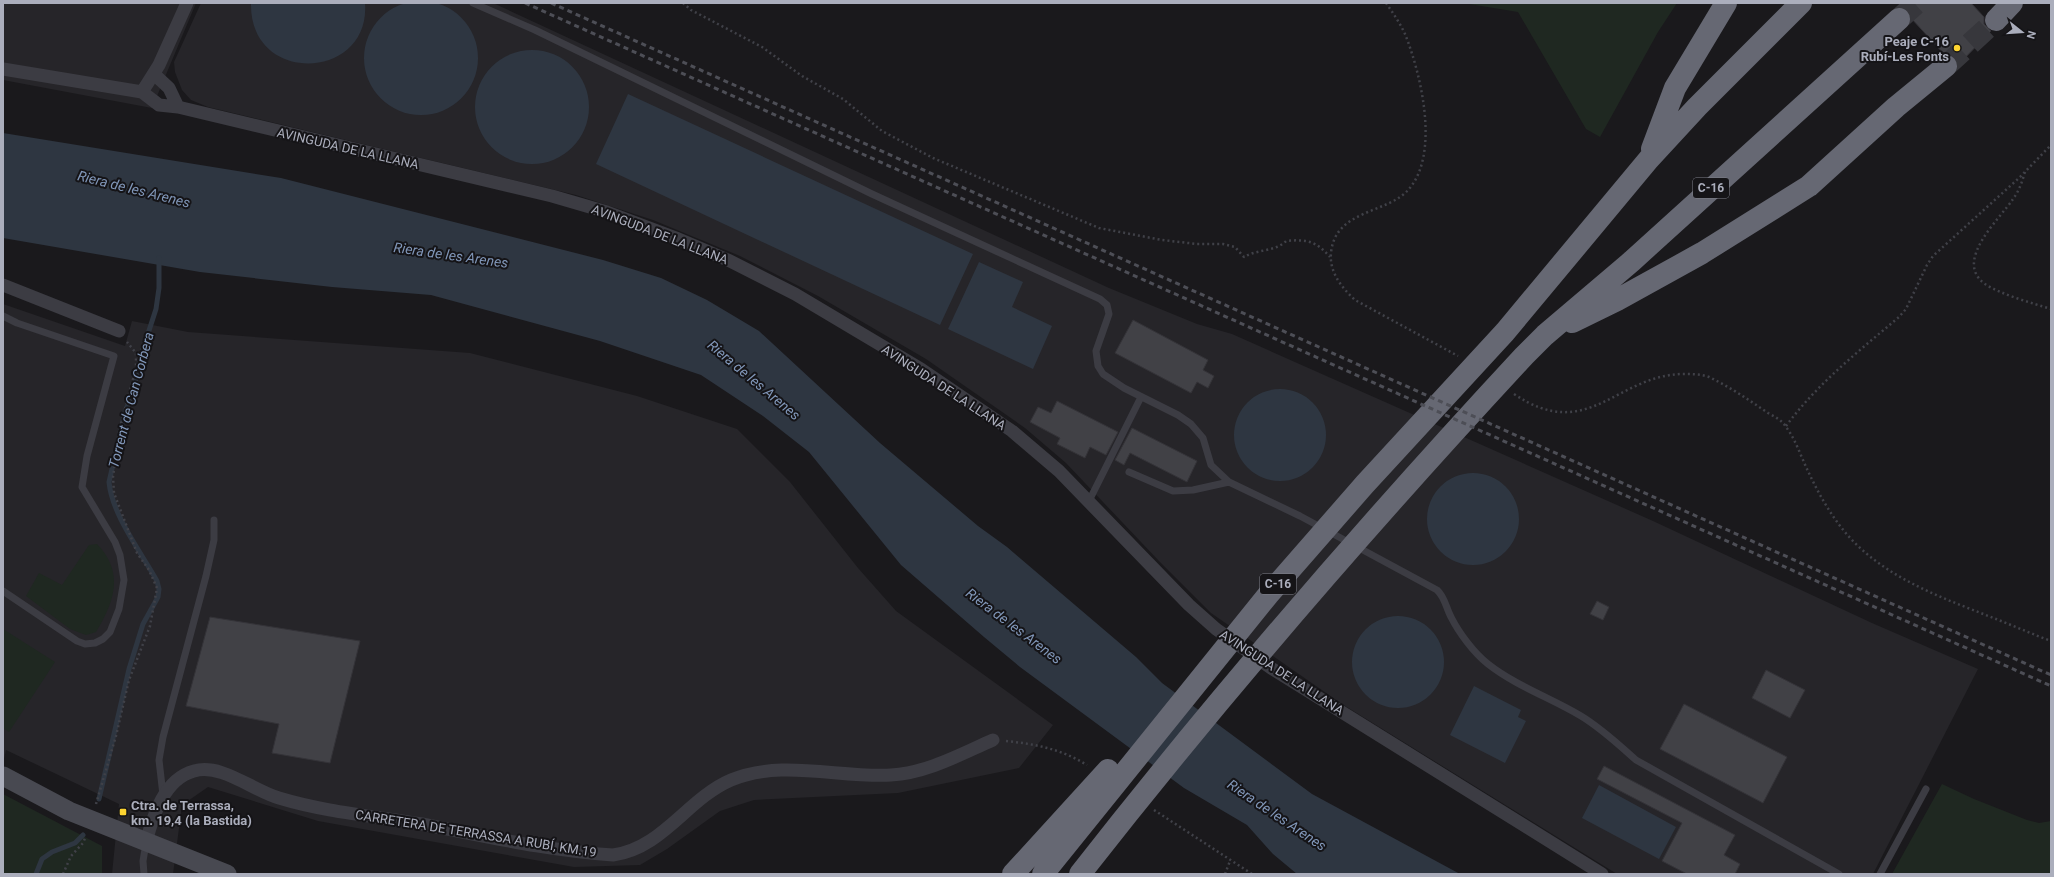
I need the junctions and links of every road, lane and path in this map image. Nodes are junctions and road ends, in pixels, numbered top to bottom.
1 (187, 3) edge
2 (473, 3) edge
3 (683, 3) edge
4 (1386, 3) edge
5 (1726, 3) edge
6 (1801, 3) edge
7 (2012, 3) edge
8 (1899, 19) tunnel mouth
9 (1996, 20) tunnel mouth
10 (1946, 66) tunnel mouth
11 (3, 69) edge
12 (154, 74) junction
13 (142, 92) junction
14 (178, 107) junction
15 (2051, 145) edge
16 (1649, 159) junction
17 (2026, 171) junction
18 (1331, 257) junction
19 (3, 285) edge
20 (2051, 309) edge
21 (3, 316) edge
22 (119, 331) dead end
23 (1545, 335) junction
24 (1463, 359) dead end
25 (1508, 390) dead end
26 (1141, 397) junction
27 (1786, 426) junction
28 (1129, 472) dead end
29 (1229, 482) junction
30 (1089, 502) junction
31 (214, 520) dead end
32 (3, 591) edge
33 (2051, 641) edge
34 (1181, 701) junction
35 (993, 740) dead end
36 (3, 776) edge
37 (1926, 789) dead end
38 (163, 797) junction
39 (146, 842) junction
40 (1230, 861) dead end
41 (1084, 869) edge
42 (144, 874) edge
43 (226, 874) edge
44 (1013, 874) edge
45 (1043, 874) edge
46 (1225, 874) edge
47 (1602, 874) edge
48 (1839, 874) edge
49 (1880, 874) edge

1 - 12 street
2 - 26 lane
3 - 18 path
4 - 18 path
5 - 16 highway, C-16
6 - 16 highway, C-16
7 - 9 highway
8 - 23 highway, C-16
10 - 23 highway, C-16
11 - 13 street, AVINGUDA DE LA LLANA
12 - 13 street
12 - 14 street
13 - 14 street, AVINGUDA DE LA LLANA
14 - 30 street, AVINGUDA DE LA LLANA
15 - 17 path
16 - 34 highway, C-16
17 - 20 path
17 - 27 path
18 - 24 path
19 - 22 street
21 - 32 lane
23 - 41 highway, C-16
25 - 27 path
26 - 29 lane
26 - 30 lane
27 - 33 path
28 - 29 lane
29 - 48 lane
30 - 47 street, AVINGUDA DE LA LLANA
31 - 38 lane
34 - 44 highway
34 - 45 highway, C-16
35 - 38 street, CARRETERA DE TERRASSA A RUBÍ, KM.19
36 - 39 main road
37 - 49 lane
38 - 39 street, CARRETERA DE TERRASSA A RUBÍ, KM.19
39 - 42 lane
39 - 43 main road
40 - 46 path

